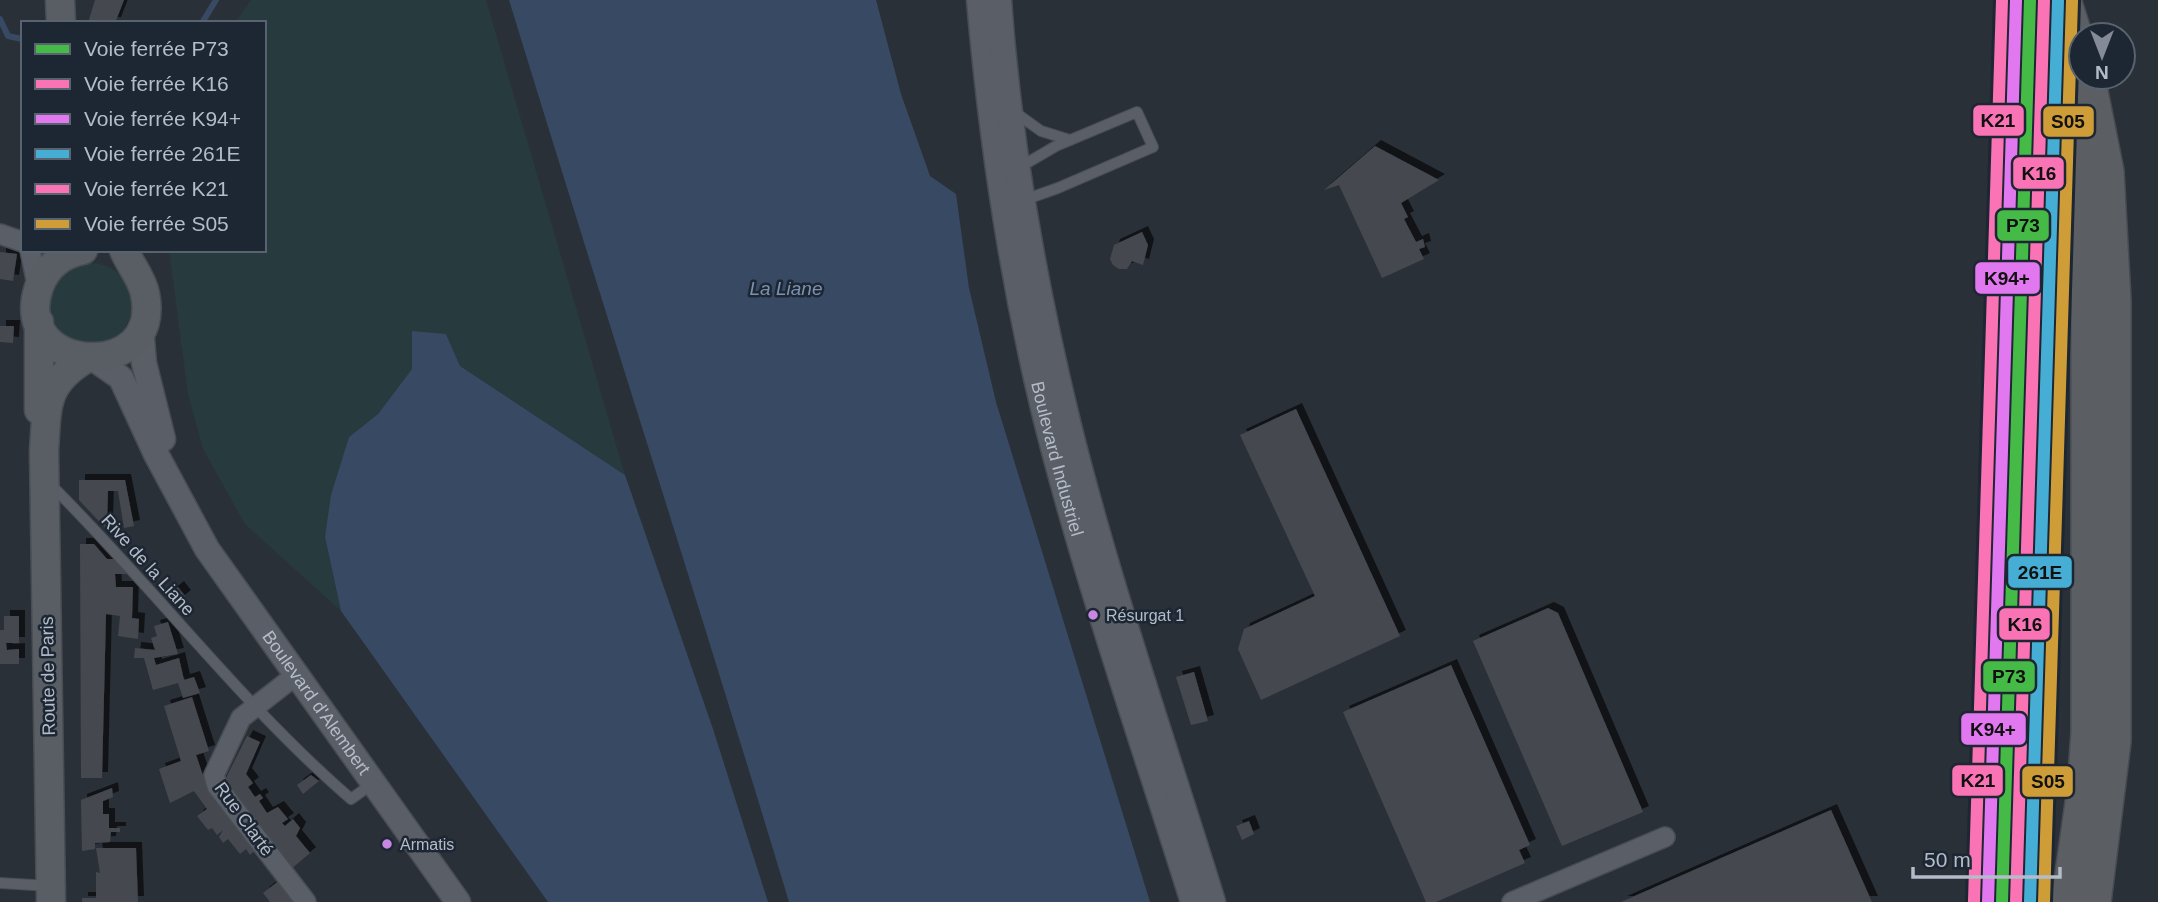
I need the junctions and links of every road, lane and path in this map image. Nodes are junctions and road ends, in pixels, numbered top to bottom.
1 (43, 0) edge
2 (60, 0) edge
3 (979, 0) edge
4 (999, 0) edge
5 (2034, 0) edge
6 (2064, 0) edge
7 (45, 21) edge
8 (61, 21) edge
9 (2071, 21) edge
10 (2088, 91) edge
11 (1009, 106) junction
12 (2087, 138) junction
13 (1070, 140) junction
14 (1017, 169) junction
15 (1008, 197) junction
16 (0, 232) edge
17 (21, 232) edge
18 (21, 241) edge
19 (30, 252) edge
20 (73, 252) edge
21 (106, 252) edge
22 (128, 259) edge
23 (38, 289) junction
24 (39, 322) junction
25 (141, 327) junction
26 (89, 359) junction
27 (44, 450) junction
28 (45, 479) junction
29 (180, 500) junction
30 (296, 675) junction
31 (255, 705) junction
32 (373, 783) junction
33 (1665, 837) dead end
34 (0, 883) edge
35 (51, 894) edge
36 (306, 902) edge
37 (458, 902) edge
38 (1193, 902) edge
39 (1213, 902) edge
40 (1512, 902) edge
41 (2068, 902) edge
42 (2094, 902) edge

1 - 7 main road
2 - 8 main road
3 - 15 street, Boulevard Industriel
4 - 11 street, Boulevard Industriel
5 - 12 highway
6 - 9 highway
10 - 12 highway
11 - 13 lane
11 - 14 street, Boulevard Industriel
12 - 41 highway
12 - 42 highway
13 - 14 lane
13 - 15 lane
14 - 15 street, Boulevard Industriel
15 - 38 street, Boulevard Industriel
15 - 39 street, Boulevard Industriel
16 - 17 street
16 - 18 street
19 - 23 street
20 - 23 main road
21 - 22 main road
22 - 25 main road
23 - 24 main road, Route de Paris
24 - 26 main road
24 - 27 main road, Route de Paris
25 - 26 main road, Route de Paris
25 - 29 street, Boulevard d'Alembert
26 - 27 main road, Route de Paris
26 - 29 street, Boulevard d'Alembert
27 - 28 main road, Route de Paris
28 - 31 lane, Rive de la Liane
28 - 35 main road, Route de Paris
29 - 30 street, Boulevard d'Alembert
30 - 31 street, Rue Clarté
30 - 32 street, Boulevard d'Alembert
31 - 32 lane, Rive de la Liane
31 - 36 street, Rue Clarté
32 - 37 street, Boulevard d'Alembert
33 - 40 street
34 - 35 lane

